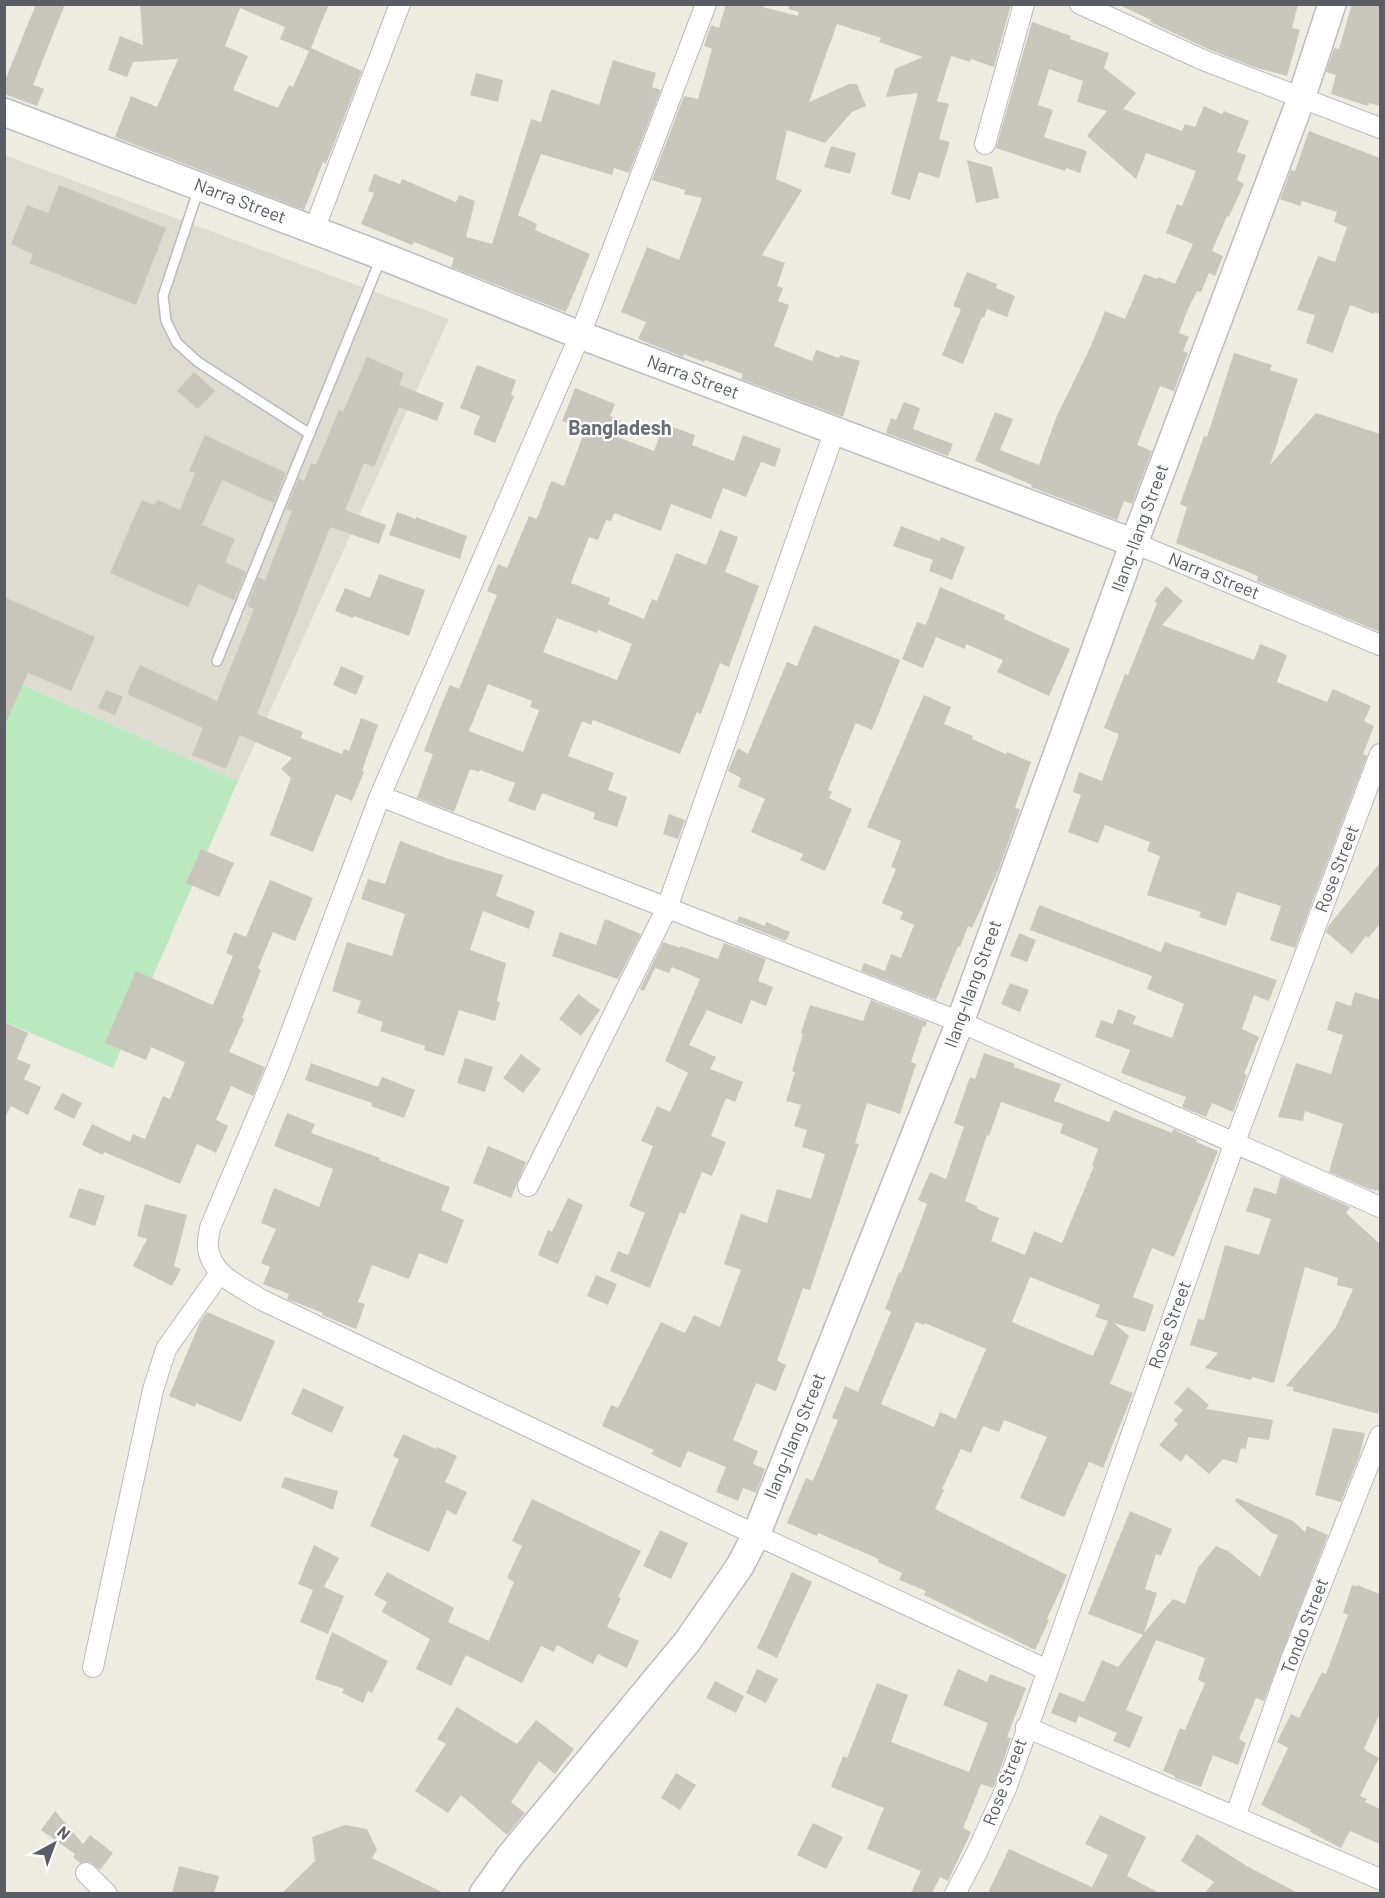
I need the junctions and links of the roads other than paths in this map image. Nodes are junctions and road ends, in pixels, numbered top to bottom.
1 (400, 4) edge
2 (706, 4) edge
3 (1024, 4) edge
4 (1080, 4) edge
5 (1332, 4) edge
6 (1301, 99) junction
7 (4, 112) edge
8 (1380, 128) edge
9 (985, 144) dead end
10 (200, 186) junction
11 (314, 230) junction
12 (382, 256) junction
13 (580, 335) junction
14 (835, 430) junction
15 (310, 434) junction
16 (1134, 543) junction
17 (1380, 645) edge
18 (217, 662) dead end
19 (1380, 754) edge
20 (380, 796) junction
21 (667, 908) junction
22 (960, 1022) junction
23 (1235, 1142) junction
24 (528, 1186) dead end
25 (1380, 1208) edge
26 (220, 1273) junction
27 (1380, 1436) edge
28 (756, 1535) junction
29 (93, 1667) dead end
30 (1047, 1670) junction
31 (1026, 1727) junction
32 (1235, 1817) junction
33 (86, 1873) dead end
34 (1380, 1879) edge
35 (107, 1893) edge
36 (483, 1893) edge
37 (955, 1893) edge

1 - 11 street
2 - 13 street
3 - 9 street
4 - 6 street
5 - 6 main road, Ilang-Ilang Street
6 - 8 street
6 - 16 main road, Ilang-Ilang Street
7 - 10 main road, Narra Street
10 - 11 main road, Narra Street
10 - 15 lane
11 - 12 main road, Narra Street
12 - 13 main road, Narra Street
12 - 15 lane
13 - 14 main road, Narra Street
13 - 20 street
14 - 16 main road, Narra Street
14 - 21 street
15 - 18 lane
16 - 17 street, Narra Street
16 - 22 main road, Ilang-Ilang Street
19 - 23 street, Rose Street
20 - 21 street
20 - 26 street
21 - 22 street
21 - 24 street
22 - 23 street
22 - 28 main road, Ilang-Ilang Street
23 - 25 street
23 - 30 street, Rose Street
26 - 28 street
26 - 29 street
27 - 32 street, Tondo Street
28 - 30 street
28 - 36 main road, Ilang-Ilang Street
30 - 31 street, Rose Street
31 - 32 street
31 - 37 street, Rose Street
32 - 34 street
33 - 35 street

